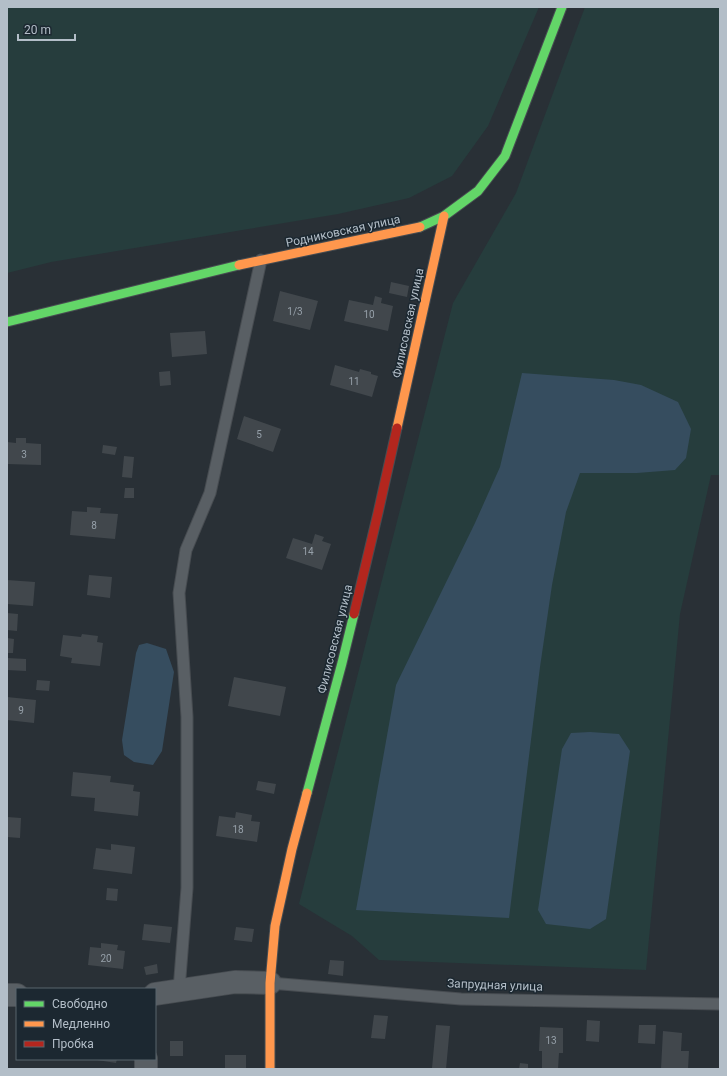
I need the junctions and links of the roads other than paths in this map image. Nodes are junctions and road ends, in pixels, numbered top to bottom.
1 (562, 7) edge
2 (444, 216) junction
3 (261, 260) junction
4 (7, 322) edge
5 (270, 983) junction
6 (179, 990) junction
7 (156, 994) edge
8 (720, 1004) edge
9 (270, 1069) edge

1 - 2 street, Родниковская улица
2 - 3 street, Родниковская улица
2 - 5 street, Филисовская улица
3 - 4 street, Родниковская улица
3 - 6 lane
5 - 6 street
5 - 8 lane, Запрудная улица
5 - 9 street, Филисовская улица
6 - 7 street

